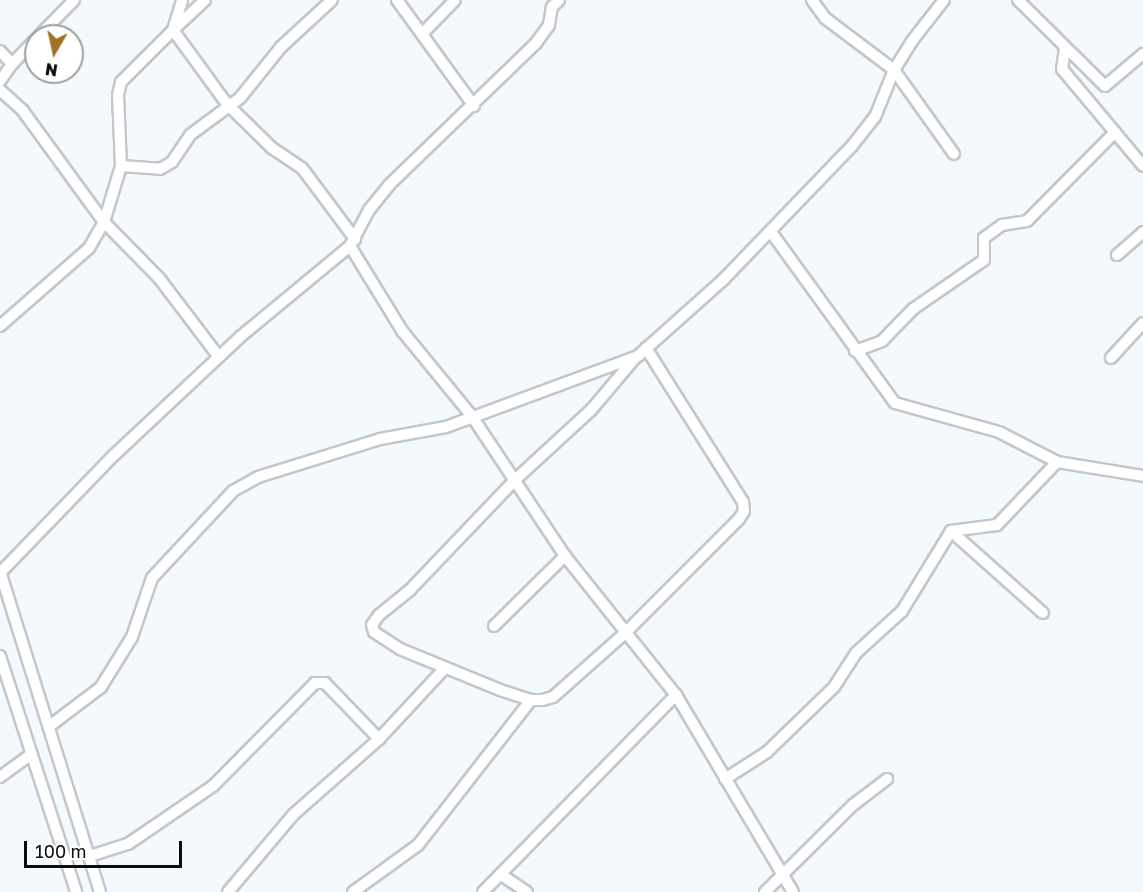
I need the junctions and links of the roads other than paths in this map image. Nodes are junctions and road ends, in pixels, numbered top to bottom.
1 (74, 0) edge
2 (205, 0) edge
3 (332, 0) edge
4 (397, 0) edge
5 (455, 0) edge
6 (812, 0) edge
7 (944, 0) edge
8 (1018, 0) edge
9 (552, 2) edge
10 (177, 3) edge
11 (51, 24) edge
12 (173, 30) junction
13 (422, 34) junction
14 (1065, 48) junction
15 (0, 51) edge
16 (24, 52) edge
17 (1143, 54) edge
18 (12, 64) junction
19 (894, 70) junction
20 (0, 81) edge
21 (1105, 86) junction
22 (0, 90) edge
23 (1089, 100) junction
24 (227, 105) junction
25 (474, 106) junction
26 (1115, 132) junction
27 (954, 154) dead end
28 (121, 166) junction
29 (1143, 166) edge
30 (104, 222) junction
31 (771, 232) junction
32 (1143, 232) edge
33 (352, 242) junction
34 (1117, 255) dead end
35 (1143, 323) edge
36 (0, 326) edge
37 (855, 351) junction
38 (642, 352) junction
39 (219, 357) junction
40 (1111, 358) dead end
41 (471, 415) junction
42 (1057, 462) junction
43 (1143, 476) edge
44 (515, 480) junction
45 (951, 531) junction
46 (565, 556) junction
47 (0, 572) edge
48 (1043, 613) dead end
49 (494, 626) dead end
50 (625, 633) junction
51 (0, 656) edge
52 (445, 668) junction
53 (676, 695) junction
54 (531, 700) junction
55 (51, 725) junction
56 (380, 739) junction
57 (32, 754) junction
58 (0, 777) edge
59 (725, 779) junction
60 (887, 779) dead end
61 (90, 856) junction
62 (785, 873) junction
63 (503, 876) junction
64 (76, 892) edge
65 (100, 892) edge
66 (228, 892) edge
67 (353, 892) edge
68 (483, 892) edge
69 (527, 892) edge
70 (765, 892) edge
71 (793, 892) edge

1 - 11 street
2 - 12 street
3 - 24 street
4 - 13 street
5 - 13 street
6 - 19 street
7 - 19 street
8 - 14 street
9 - 25 street
10 - 12 street
12 - 24 street
12 - 28 street
13 - 25 street
14 - 21 street
14 - 23 street
15 - 18 street
16 - 18 street
17 - 21 street
18 - 20 street
19 - 27 street
19 - 31 street
21 - 23 street
22 - 30 street
23 - 26 street
24 - 28 street
24 - 33 street
25 - 33 street
26 - 29 street
26 - 37 street
28 - 30 street
30 - 36 street
30 - 39 street
31 - 37 street
31 - 38 street
32 - 34 street
33 - 39 street
33 - 41 street
35 - 40 street
37 - 42 street
38 - 41 street
38 - 44 street
38 - 50 street
39 - 47 street
41 - 44 street
41 - 55 street
42 - 43 street
42 - 45 street
44 - 46 street
44 - 52 street
45 - 48 street
45 - 59 street
46 - 49 street
46 - 50 street
47 - 55 street
50 - 53 street
50 - 54 street
51 - 57 street
52 - 54 street
52 - 56 street
53 - 59 street
53 - 63 street
54 - 67 street
55 - 61 street
56 - 61 street
56 - 66 street
57 - 58 street
57 - 64 street
59 - 62 street
60 - 62 street
61 - 65 street
62 - 70 street
62 - 71 street
63 - 68 street
63 - 69 street

